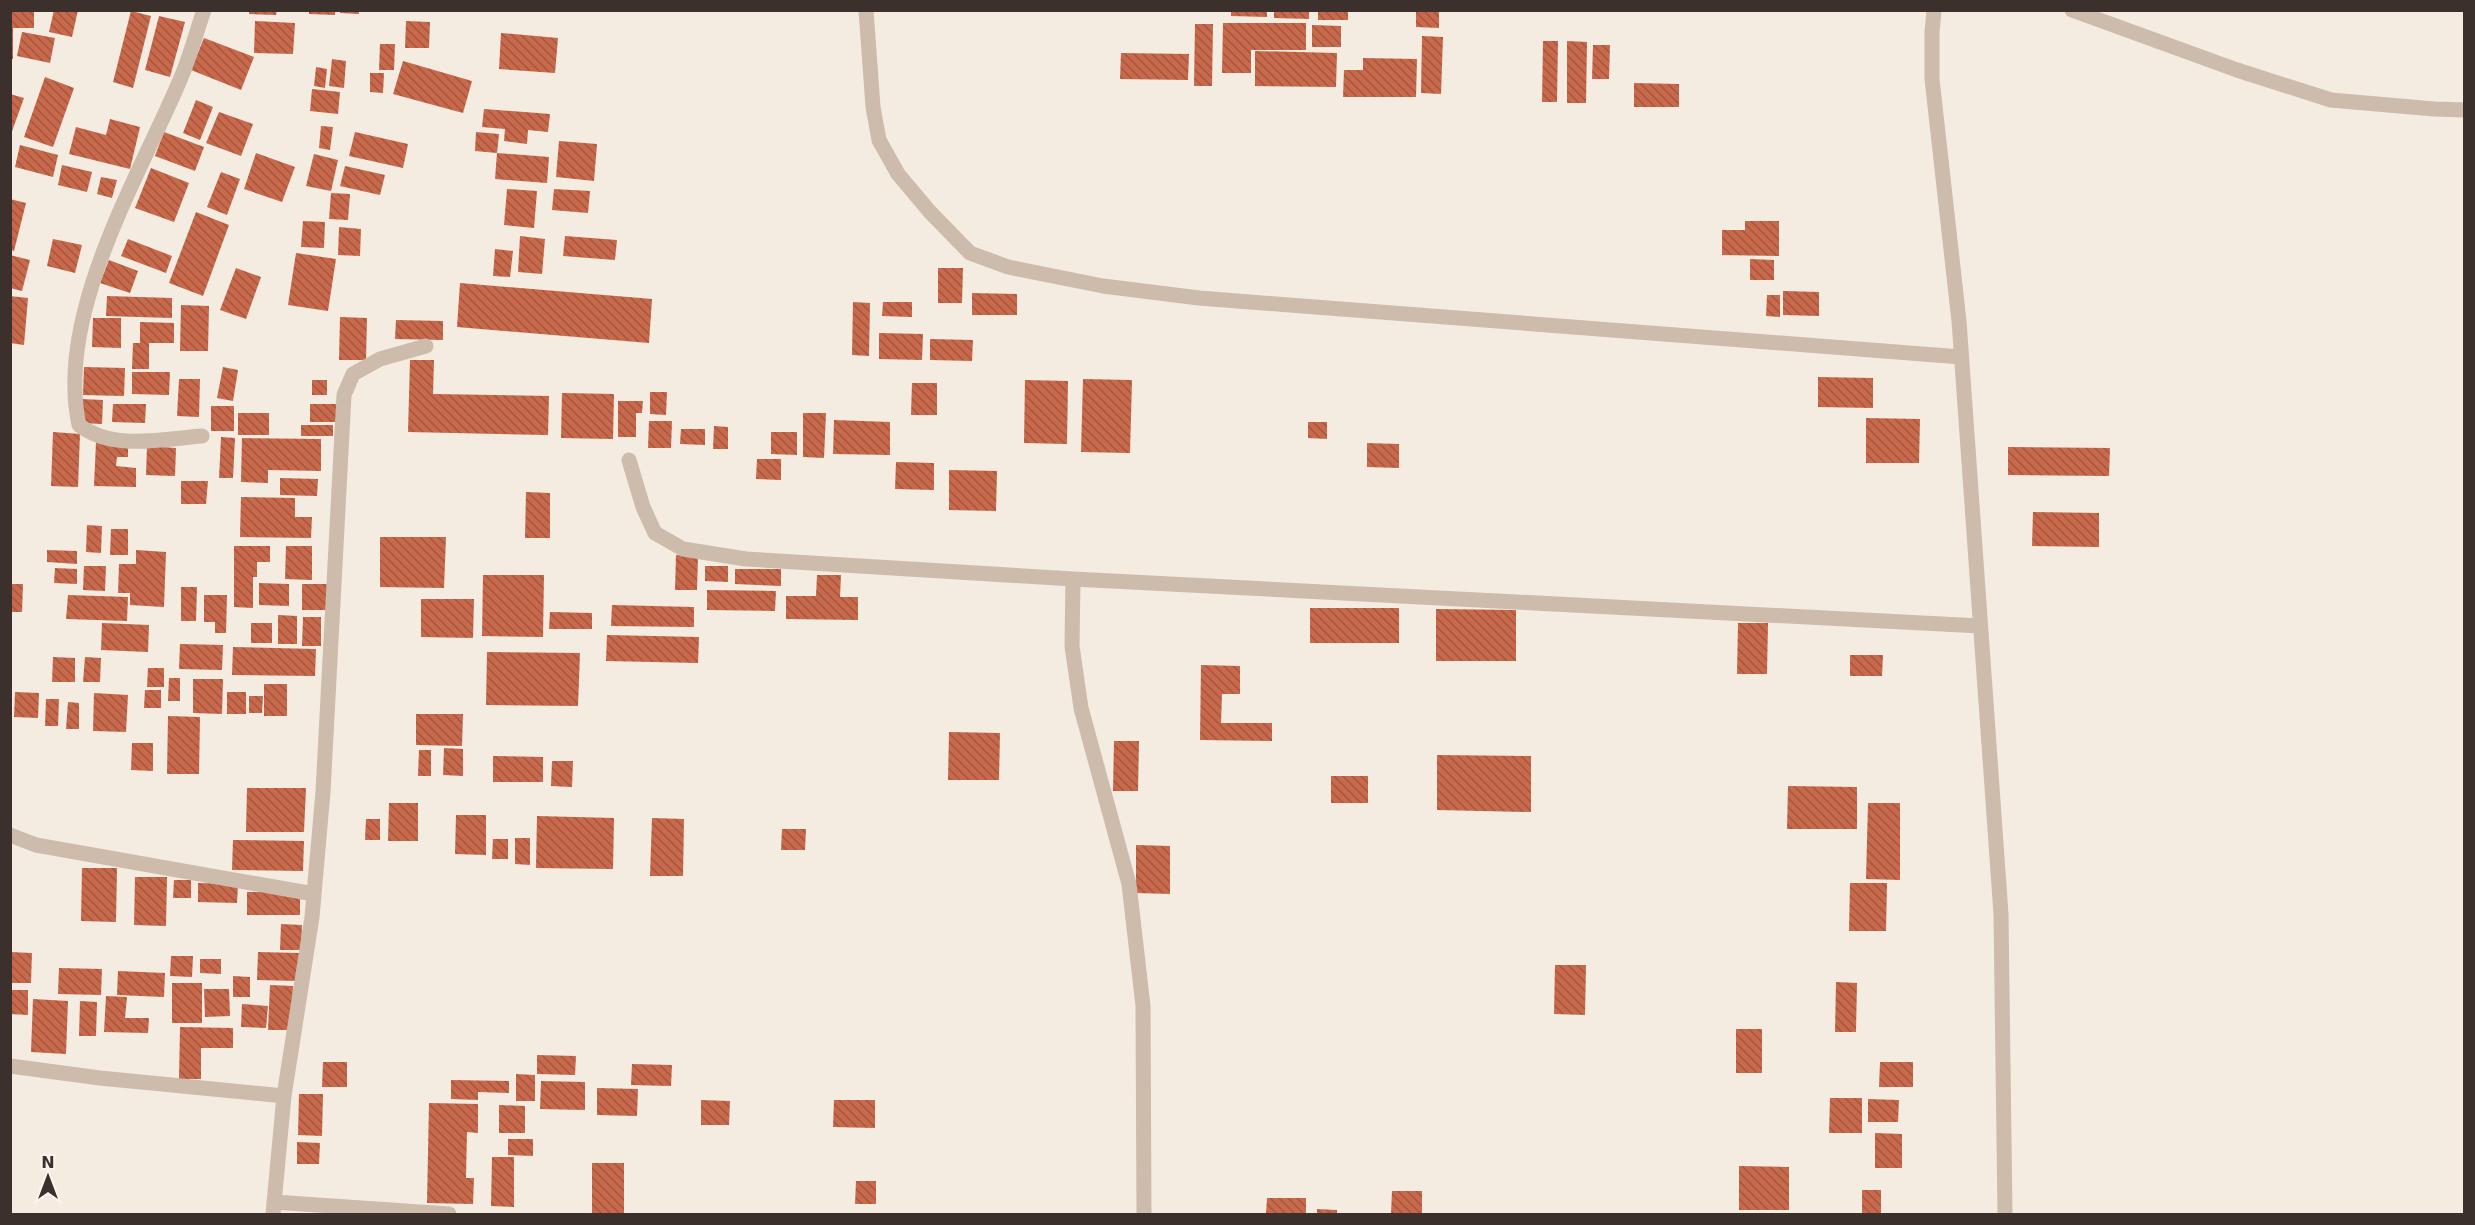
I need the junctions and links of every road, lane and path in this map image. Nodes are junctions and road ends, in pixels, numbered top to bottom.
1 (204, 10) edge
2 (866, 10) edge
3 (1934, 10) edge
4 (2072, 10) edge
5 (2464, 110) edge
6 (426, 346) dead end
7 (1961, 357) junction
8 (202, 436) dead end
9 (628, 460) dead end
10 (1073, 579) junction
11 (1980, 626) junction
12 (10, 835) edge
13 (314, 894) junction
14 (10, 1066) edge
15 (284, 1096) junction
16 (274, 1208) edge
17 (449, 1215) edge
18 (1144, 1215) edge
19 (2005, 1215) edge

1 - 8 street
2 - 7 street
3 - 7 street
4 - 5 street
6 - 13 street
7 - 11 street
9 - 10 street
10 - 11 street
10 - 18 street
11 - 19 street
12 - 13 street
13 - 15 street
14 - 15 street
15 - 16 street
16 - 17 street

